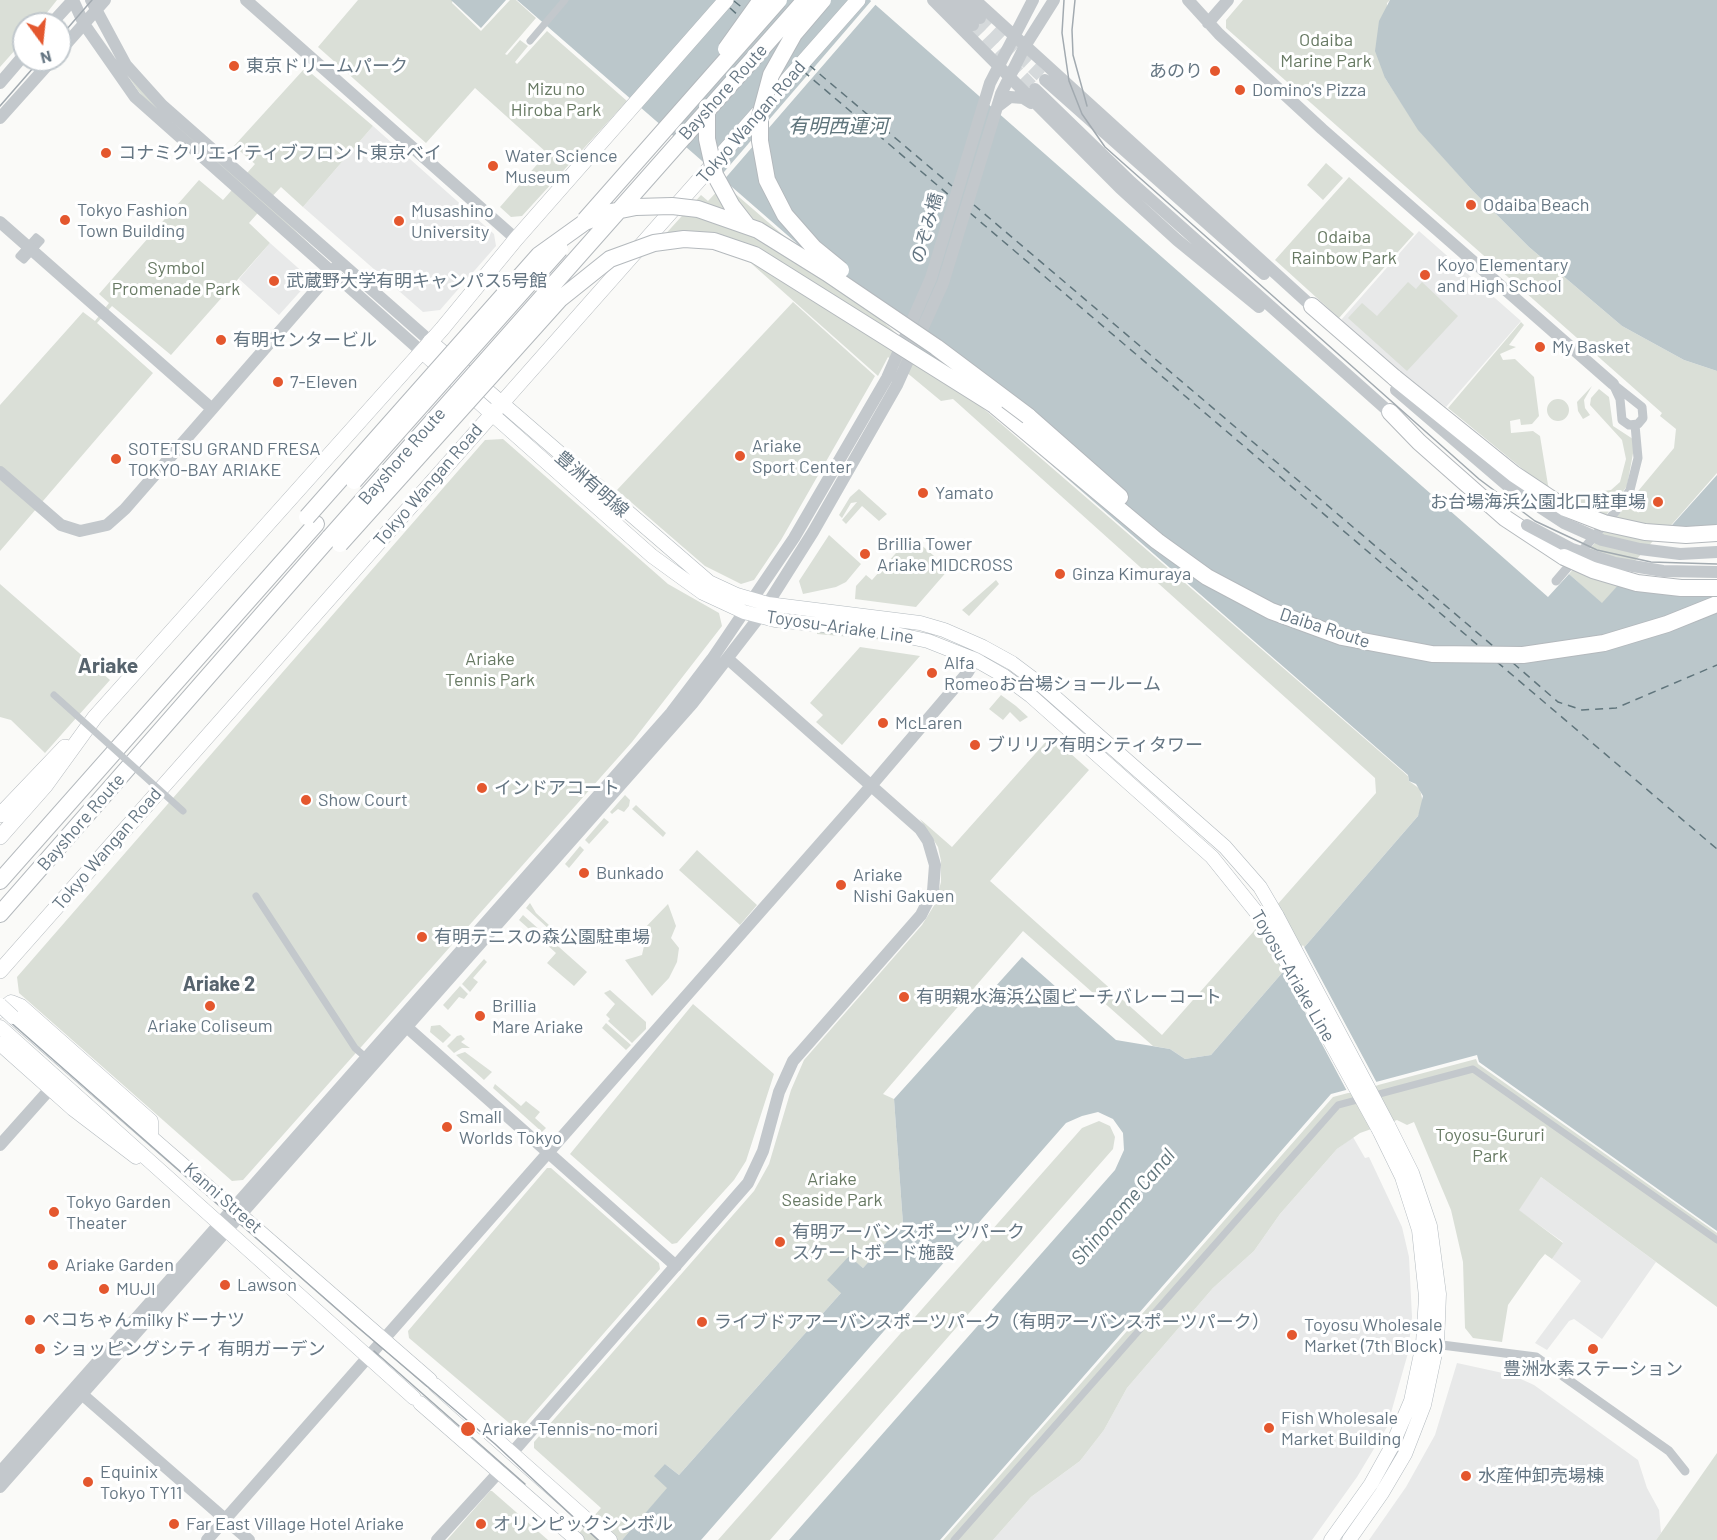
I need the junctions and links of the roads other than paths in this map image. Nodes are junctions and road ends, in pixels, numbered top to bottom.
1 (73, 0) edge
2 (105, 0) edge
3 (246, 0) edge
4 (565, 0) edge
5 (726, 0) edge
6 (761, 0) edge
7 (779, 0) edge
8 (805, 0) edge
9 (823, 0) edge
10 (858, 0) edge
11 (933, 0) edge
12 (946, 0) edge
13 (961, 0) edge
14 (975, 0) edge
15 (1033, 0) edge
16 (1054, 0) edge
17 (1188, 0) edge
18 (1228, 0) edge
19 (93, 6) edge
20 (62, 12) edge
21 (1208, 23) junction
22 (84, 24) junction
23 (1013, 35) junction
24 (72, 38) edge
25 (530, 40) dead end
26 (1024, 46) junction
27 (998, 63) junction
28 (12, 70) edge
29 (41, 72) edge
30 (1009, 75) junction
31 (1045, 80) tunnel mouth
32 (0, 83) edge
33 (1035, 89) tunnel mouth
34 (1000, 100) junction
35 (1039, 110) junction
36 (0, 118) edge
37 (0, 222) edge
38 (516, 239) junction
39 (335, 267) junction
40 (1302, 301) junction
41 (1278, 318) junction
42 (426, 347) junction
43 (892, 382) junction
44 (1613, 384) junction
45 (1396, 390) junction
46 (994, 405) junction
47 (211, 408) junction
48 (496, 409) junction
49 (1390, 412) junction
50 (1028, 417) junction
51 (1635, 425) junction
52 (0, 472) edge
53 (311, 521) junction
54 (1717, 533) edge
55 (335, 541) junction
56 (1717, 552) edge
57 (1717, 572) edge
58 (1556, 581) dead end
59 (1717, 590) edge
60 (768, 604) junction
61 (1717, 604) edge
62 (748, 606) junction
63 (760, 616) junction
64 (982, 646) junction
65 (728, 659) junction
66 (976, 660) junction
67 (54, 695) dead end
68 (95, 717) junction
69 (192, 752) junction
70 (872, 785) junction
71 (69, 802) junction
72 (183, 811) dead end
73 (0, 815) edge
74 (0, 837) edge
75 (1241, 864) junction
76 (0, 875) edge
77 (0, 881) edge
78 (1244, 894) junction
79 (256, 896) dead end
80 (0, 914) edge
81 (1271, 919) junction
82 (0, 971) edge
83 (0, 983) edge
84 (0, 1005) edge
85 (0, 1011) edge
86 (403, 1023) junction
87 (1, 1029) edge
88 (0, 1044) edge
89 (362, 1054) dead end
90 (50, 1089) junction
91 (151, 1137) junction
92 (0, 1145) edge
93 (549, 1151) junction
94 (161, 1172) junction
95 (237, 1210) junction
96 (223, 1228) junction
97 (1717, 1240) edge
98 (676, 1266) junction
99 (385, 1340) junction
100 (1430, 1344) junction
101 (369, 1358) junction
102 (79, 1391) junction
103 (512, 1453) junction
104 (1685, 1471) dead end
105 (0, 1472) edge
106 (499, 1472) junction
107 (0, 1487) edge
108 (226, 1519) junction
109 (207, 1540) edge
110 (249, 1540) edge
111 (437, 1540) edge
112 (577, 1540) edge
113 (610, 1540) edge
114 (954, 1540) edge
115 (1331, 1540) edge
116 (1349, 1540) edge

1 - 20 street
1 - 22 street
2 - 19 street
3 - 38 street
4 - 25 street
5 - 38 highway
6 - 46 highway, bridge
7 - 53 highway, Bayshore Route, bridge
8 - 55 highway, Bayshore Route, bridge
9 - 50 highway, bridge
10 - 48 highway, Tokyo Wangan Road, bridge
11 - 27 street
12 - 13 street
14 - 23 street
15 - 23 street, のぞみ橋
16 - 26 street, のぞみ橋
17 - 21 street
18 - 21 street
19 - 22 street
19 - 39 street
21 - 44 street
22 - 24 street
22 - 39 street
23 - 26 street
23 - 27 street, のぞみ橋
26 - 30 street, のぞみ橋
26 - 40 street
27 - 30 street
27 - 43 street, のぞみ橋, bridge
28 - 32 street
29 - 36 street
30 - 34 street, のぞみ橋
30 - 35 street
31 - 40 street
33 - 41 street
34 - 35 street
34 - 43 street, のぞみ橋, bridge
35 - 41 street
37 - 47 street
38 - 42 highway
39 - 42 street
39 - 47 street
40 - 45 street
40 - 45 street
40 - 54 highway, bridge
41 - 49 street
42 - 48 main road, 豊洲有明線
42 - 68 highway
43 - 60 street
43 - 62 street
44 - 51 street
44 - 51 street
45 - 56 street, bridge
46 - 55 highway, bridge
46 - 61 highway, Daiba Route
47 - 52 street
48 - 62 main road, 豊洲有明線
48 - 69 highway, Tokyo Wangan Road
49 - 57 street, bridge
49 - 59 highway, bridge
50 - 53 highway, bridge
50 - 59 highway, Daiba Route
51 - 58 street
53 - 71 highway, Bayshore Route
55 - 80 highway, Bayshore Route
60 - 62 main road, 豊洲有明線
60 - 63 street
60 - 64 main road, Toyosu-Ariake Line
62 - 63 main road, Toyosu-Ariake Line
62 - 86 street
63 - 65 street
63 - 66 main road, Toyosu-Ariake Line
64 - 66 street
64 - 75 main road, Toyosu-Ariake Line
65 - 70 street
65 - 86 street
66 - 70 street
66 - 78 main road, Toyosu-Ariake Line
67 - 72 street, bridge
68 - 73 highway
68 - 74 highway
69 - 82 highway, Tokyo Wangan Road
69 - 83 highway
70 - 93 street
70 - 98 street
71 - 76 highway
71 - 77 highway, Bayshore Route
75 - 78 main road
75 - 81 main road, Toyosu-Ariake Line
78 - 81 main road, Toyosu-Ariake Line
79 - 89 street
81 - 100 main road, Toyosu-Ariake Line, bridge
84 - 91 main road, Kanni Street, bridge
85 - 91 main road
86 - 93 street
86 - 95 street
87 - 94 main road, Kanni Street
88 - 90 main road
90 - 92 street
90 - 94 main road
91 - 95 main road, Kanni Street
93 - 98 street
93 - 99 street
94 - 96 main road, Kanni Street
95 - 96 street
95 - 99 main road, Kanni Street
96 - 101 main road, Kanni Street
96 - 102 street
97 - 114 street
98 - 103 street
99 - 101 street
99 - 103 main road, Kanni Street
100 - 104 street
100 - 115 main road, Toyosu-Ariake Line
100 - 116 main road, Toyosu-Ariake Line
101 - 106 main road, Kanni Street
101 - 108 street
102 - 105 street
102 - 107 street
102 - 108 street
103 - 113 main road, Kanni Street
106 - 111 street
106 - 112 main road, Kanni Street
108 - 109 street
108 - 110 street

